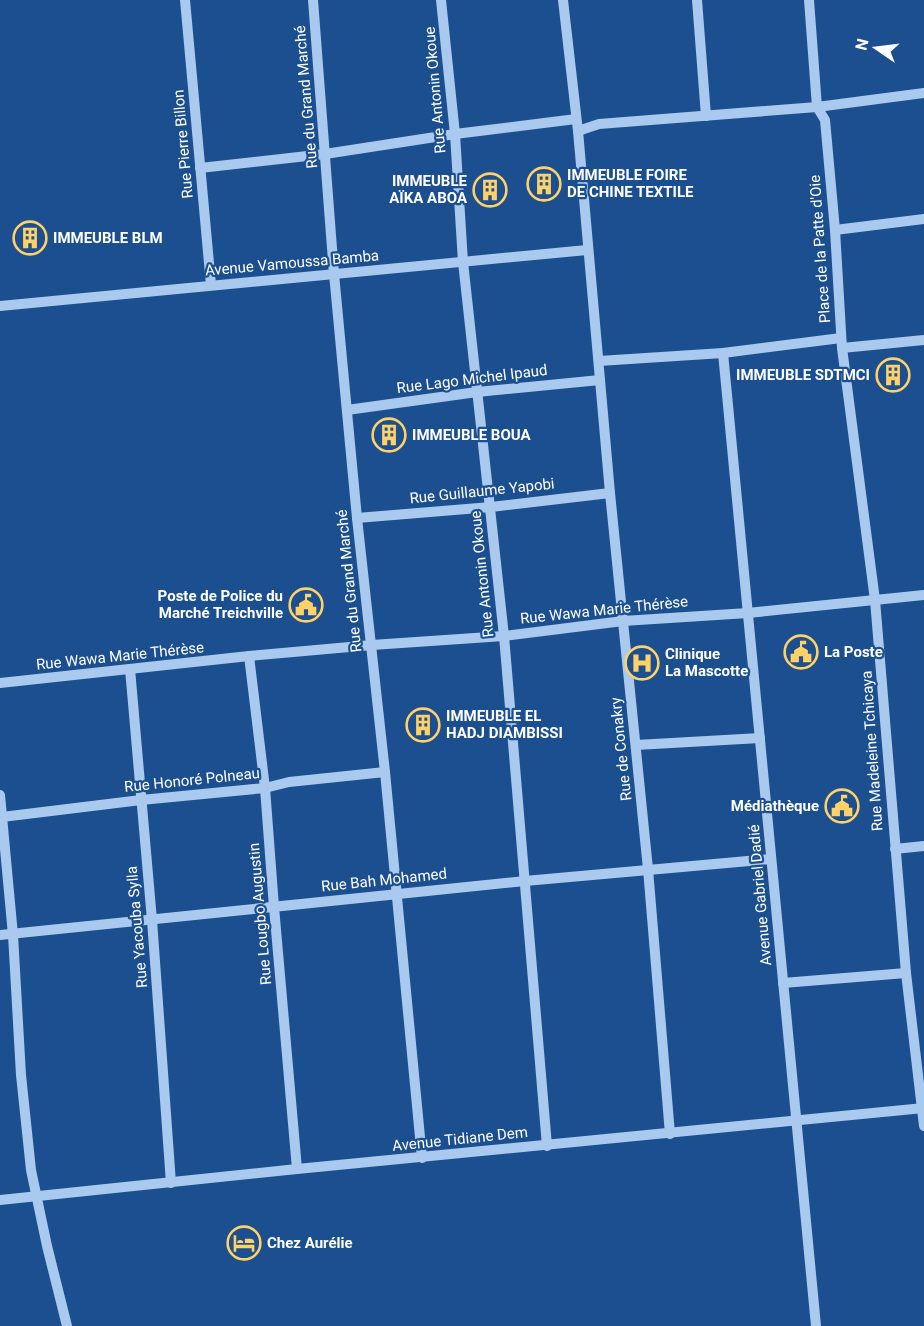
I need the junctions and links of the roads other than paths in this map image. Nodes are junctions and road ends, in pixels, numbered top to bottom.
1 (185, 0) edge
2 (313, 0) edge
3 (441, 0) edge
4 (563, 0) edge
5 (697, 0) edge
6 (809, 0) edge
7 (924, 93) edge
8 (817, 107) junction
9 (706, 116) junction
10 (576, 119) junction
11 (578, 131) junction
12 (455, 134) junction
13 (326, 154) junction
14 (200, 168) junction
15 (924, 219) edge
16 (835, 230) junction
17 (587, 250) junction
18 (463, 262) junction
19 (334, 274) junction
20 (211, 285) junction
21 (0, 306) edge
22 (924, 340) edge
23 (842, 343) junction
24 (723, 353) junction
25 (599, 361) junction
26 (600, 380) junction
27 (477, 392) junction
28 (347, 410) junction
29 (610, 493) junction
30 (491, 507) junction
31 (357, 518) junction
32 (924, 595) edge
33 (875, 600) junction
34 (748, 613) junction
35 (623, 621) junction
36 (504, 636) junction
37 (372, 645) junction
38 (249, 656) junction
39 (130, 669) junction
40 (0, 683) edge
41 (760, 738) junction
42 (636, 745) junction
43 (385, 772) junction
44 (265, 788) junction
45 (0, 795) edge
46 (141, 800) junction
47 (2, 817) junction
48 (924, 846) edge
49 (895, 849) junction
50 (771, 859) junction
51 (648, 869) junction
52 (525, 880) junction
53 (397, 893) junction
54 (274, 908) junction
55 (152, 920) junction
56 (0, 935) edge
57 (13, 935) junction
58 (906, 973) junction
59 (783, 983) junction
60 (922, 1109) edge
61 (796, 1122) junction
62 (924, 1126) edge
63 (670, 1134) junction
64 (548, 1146) junction
65 (422, 1158) junction
66 (297, 1169) junction
67 (171, 1183) junction
68 (37, 1197) junction
69 (0, 1200) edge
70 (67, 1326) edge
71 (816, 1326) edge

1 - 14 street, Rue Pierre Billon
2 - 13 street, Rue du Grand Marché
3 - 12 street, Rue Antonin Okoue
4 - 10 street
5 - 9 street
6 - 8 street, Place de la Patte d'Oie
7 - 8 street
8 - 9 street
8 - 16 street, Place de la Patte d'Oie
9 - 11 street
10 - 11 street
10 - 12 street
11 - 17 street
12 - 13 street
12 - 18 street, Rue Antonin Okoue
13 - 14 street
13 - 19 street, Rue du Grand Marché
14 - 20 street, Rue Pierre Billon
15 - 16 street
16 - 23 street, Place de la Patte d'Oie
17 - 18 street, Avenue Vamoussa Bamba
17 - 25 street
18 - 19 street, Avenue Vamoussa Bamba
18 - 27 street, Rue Antonin Okoue
19 - 20 street, Avenue Vamoussa Bamba
19 - 28 street, Rue du Grand Marché
20 - 21 street, Avenue Vamoussa Bamba
22 - 23 street
23 - 24 street, Place de la Patte d'Oie
23 - 33 street, Rue Madeleine Tchicaya
24 - 25 street, Place de la Patte d'Oie
24 - 34 street, Avenue Gabriel Dadié
25 - 26 street, Rue de Conakry
26 - 27 street, Rue Lago Michel Ipaud
26 - 29 street, Rue de Conakry
27 - 28 street, Rue Lago Michel Ipaud
27 - 30 street, Rue Antonin Okoue
28 - 31 street, Rue du Grand Marché
29 - 30 street, Rue Guillaume Yapobi
29 - 35 street, Rue de Conakry
30 - 31 street, Rue Guillaume Yapobi
30 - 36 street, Rue Antonin Okoue
31 - 37 street, Rue du Grand Marché
32 - 33 street, Rue Wawa Marie Thérèse
33 - 34 street, Rue Wawa Marie Thérèse
33 - 49 street, Rue Madeleine Tchicaya
34 - 35 street, Rue Wawa Marie Thérèse
34 - 41 street, Avenue Gabriel Dadié
35 - 36 street, Rue Wawa Marie Thérèse
35 - 42 street, Rue de Conakry
36 - 37 street, Rue Wawa Marie Thérèse
36 - 52 street, Rue Antonin Okoue
37 - 38 street, Rue Wawa Marie Thérèse
37 - 43 street, Rue du Grand Marché
38 - 39 street, Rue Wawa Marie Thérèse
38 - 44 street, Rue Lougbo Augustin
39 - 40 street, Rue Wawa Marie Thérèse
39 - 46 street, Rue Yacouba Sylla
41 - 42 street
41 - 50 street, Avenue Gabriel Dadié
42 - 51 street, Rue de Conakry
43 - 44 street, Rue Honoré Polneau
43 - 53 street, Rue du Grand Marché
44 - 46 street, Rue Honoré Polneau
44 - 54 street, Rue Lougbo Augustin
45 - 47 street
46 - 47 street, Rue Honoré Polneau
46 - 55 street, Rue Yacouba Sylla
47 - 57 street
48 - 49 street
49 - 58 street, Rue Madeleine Tchicaya
50 - 51 street, Rue Bah Mohamed
50 - 59 street, Avenue Gabriel Dadié
51 - 52 street, Rue Bah Mohamed
51 - 63 street, Rue de Conakry
52 - 53 street, Rue Bah Mohamed
52 - 64 street, Rue Antonin Okoue
53 - 54 street, Rue Bah Mohamed
53 - 65 street, Rue du Grand Marché
54 - 55 street, Rue Bah Mohamed
54 - 66 street, Rue Lougbo Augustin
55 - 57 street, Rue Bah Mohamed
55 - 67 street, Rue Yacouba Sylla
56 - 57 street, Rue Bah Mohamed
57 - 68 street
58 - 59 street
58 - 60 street, Rue Madeleine Tchicaya
59 - 61 street, Avenue Gabriel Dadié
60 - 61 street, Avenue Tidiane Dem
60 - 62 street, Rue Madeleine Tchicaya
61 - 63 street, Avenue Tidiane Dem
61 - 71 street, Avenue Gabriel Dadié
63 - 64 street, Avenue Tidiane Dem
64 - 65 street, Avenue Tidiane Dem
65 - 66 street, Avenue Tidiane Dem
66 - 67 street, Avenue Tidiane Dem
67 - 68 street, Avenue Tidiane Dem
68 - 69 street, Avenue Tidiane Dem
68 - 70 street

